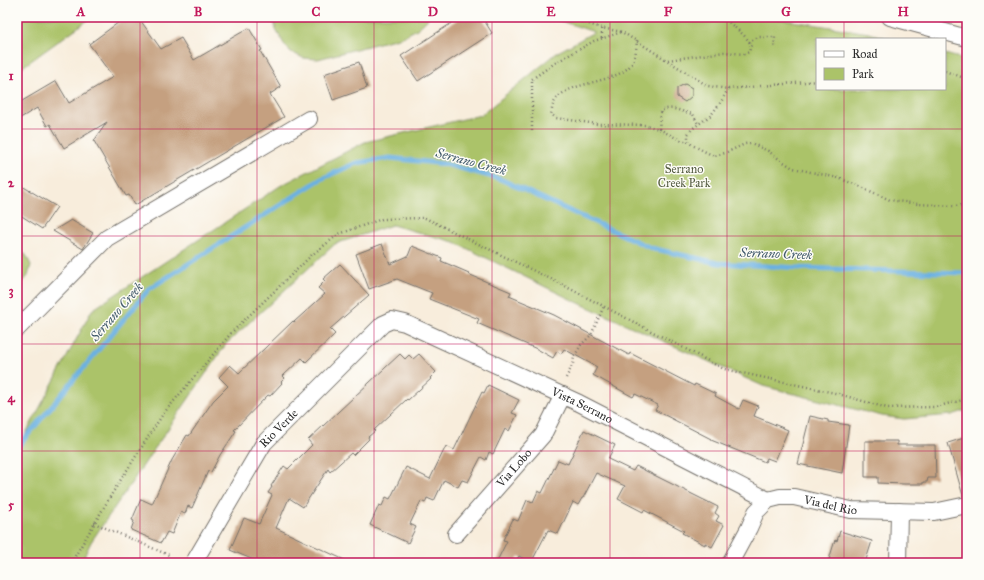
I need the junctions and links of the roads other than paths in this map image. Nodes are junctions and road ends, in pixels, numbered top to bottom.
1 (890, 17) edge
2 (967, 38) edge
3 (309, 118) dead end
4 (392, 320) joint
5 (17, 329) edge
6 (563, 395) junction
7 (768, 500) junction
8 (967, 505) edge
9 (899, 511) junction
10 (456, 534) dead end
11 (196, 563) edge
12 (730, 563) edge
13 (898, 563) edge

1 - 2 street
3 - 5 street
4 - 6 street, Vista Serrano
4 - 11 street, Rio Verde
6 - 7 street, Vista Serrano
6 - 10 street, Via Lobo
7 - 9 street, Via del Rio
7 - 12 street
8 - 9 street, Via del Rio
9 - 13 street

